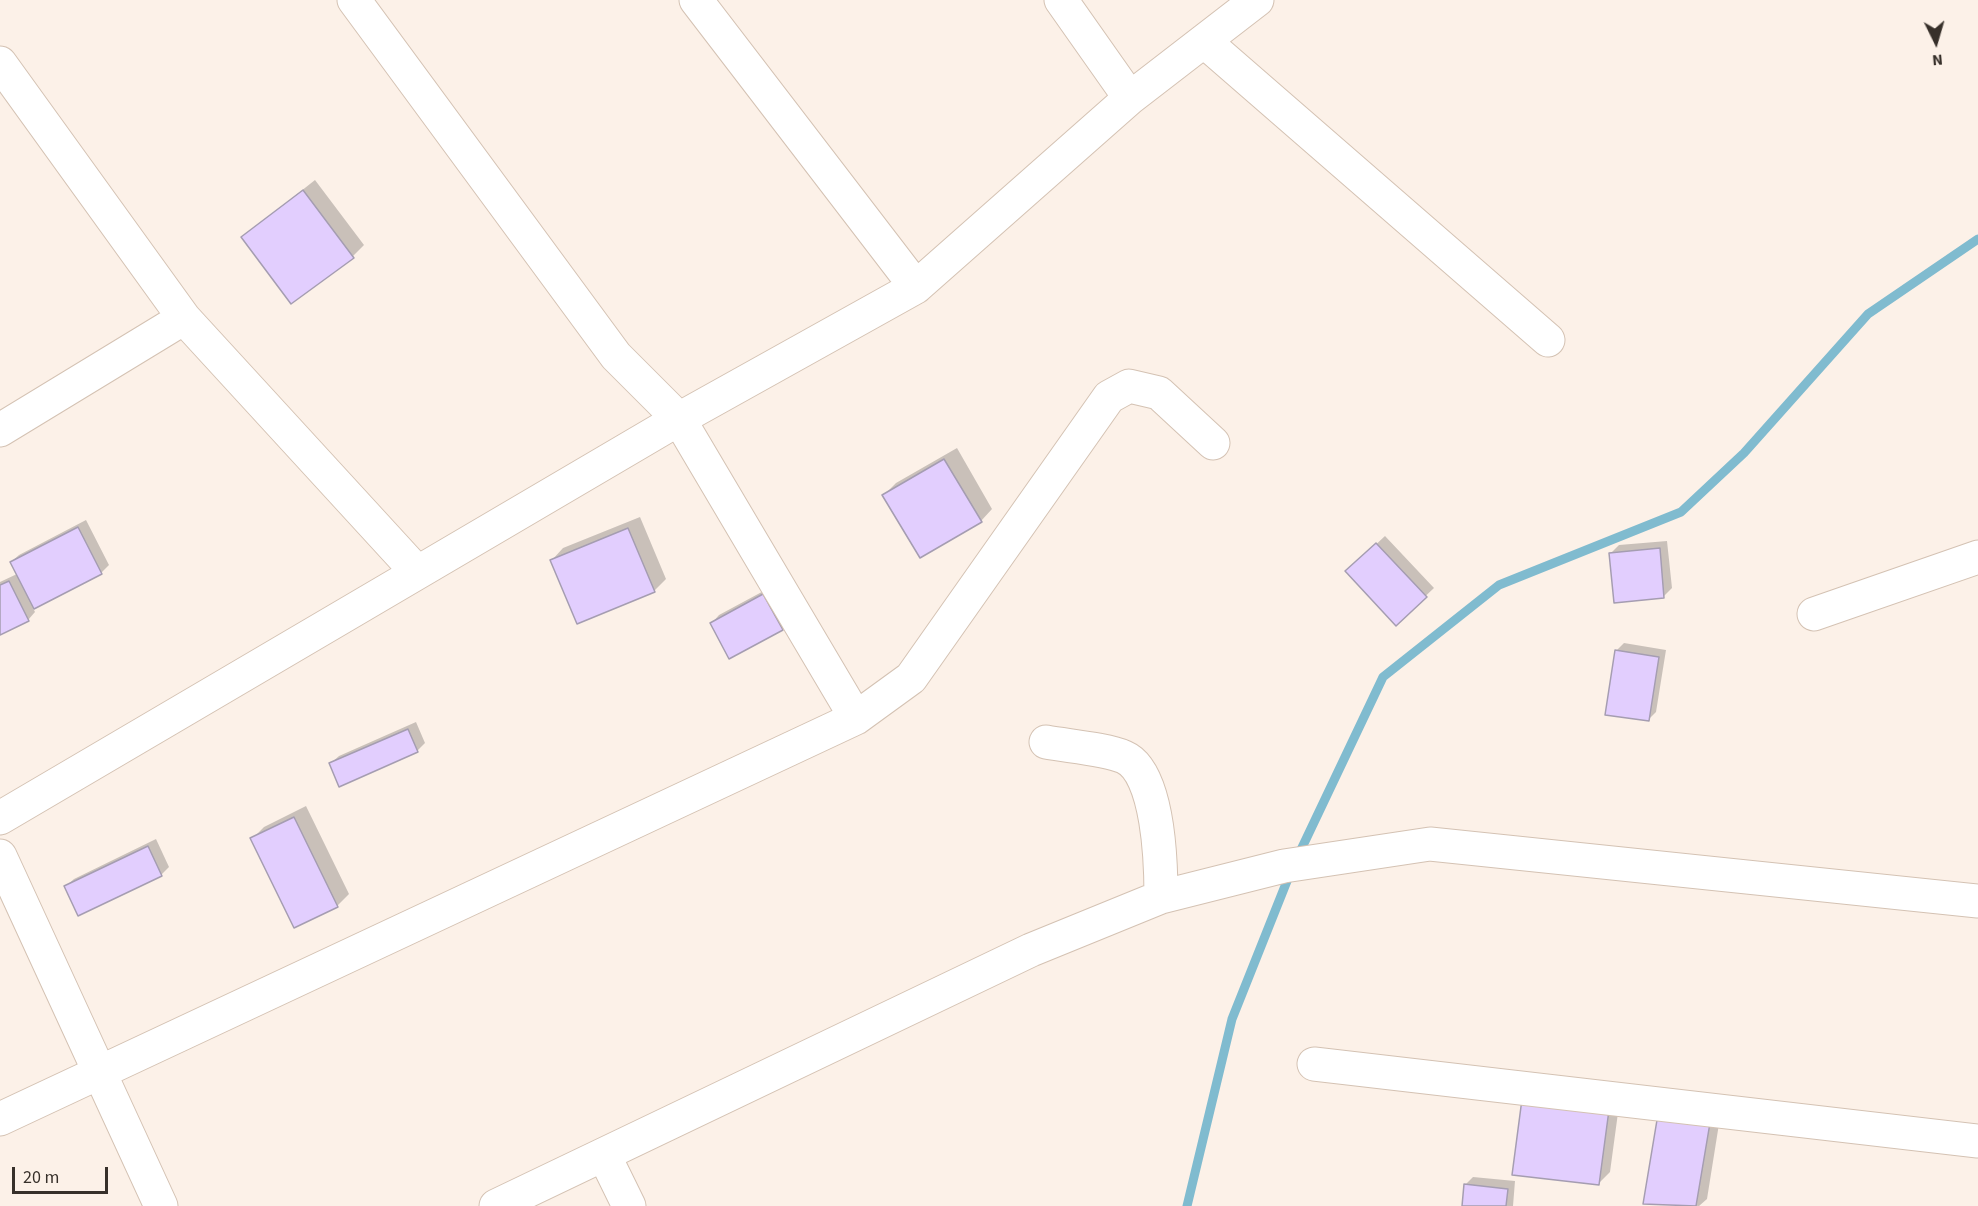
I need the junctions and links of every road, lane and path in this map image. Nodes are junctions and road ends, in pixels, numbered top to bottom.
1 (354, 0) edge
2 (696, 0) edge
3 (1061, 0) edge
4 (1257, 0) edge
5 (1204, 40) junction
6 (0, 63) edge
7 (1130, 98) junction
8 (916, 287) junction
9 (184, 318) junction
10 (1548, 340) dead end
11 (679, 419) junction
12 (0, 430) edge
13 (1213, 443) dead end
14 (1978, 557) edge
15 (417, 572) junction
16 (1814, 614) dead end
17 (856, 718) junction
18 (1046, 742) dead end
19 (0, 818) edge
20 (0, 856) edge
21 (1161, 897) junction
22 (1978, 901) edge
23 (1314, 1064) dead end
24 (101, 1072) junction
25 (0, 1119) edge
26 (1978, 1141) edge
27 (604, 1155) junction
28 (161, 1206) edge
29 (496, 1206) edge
30 (629, 1206) edge

1 - 11 street
2 - 8 street
3 - 7 street
4 - 5 street
5 - 7 street
5 - 10 street
6 - 9 street
7 - 8 street
8 - 11 street
9 - 12 street
9 - 15 street
11 - 15 street
11 - 17 street
13 - 17 street
14 - 16 street
15 - 19 street
17 - 24 street
18 - 21 street
20 - 24 street
21 - 22 street
21 - 27 street
23 - 26 street
24 - 25 street
24 - 28 street
27 - 29 street
27 - 30 street

